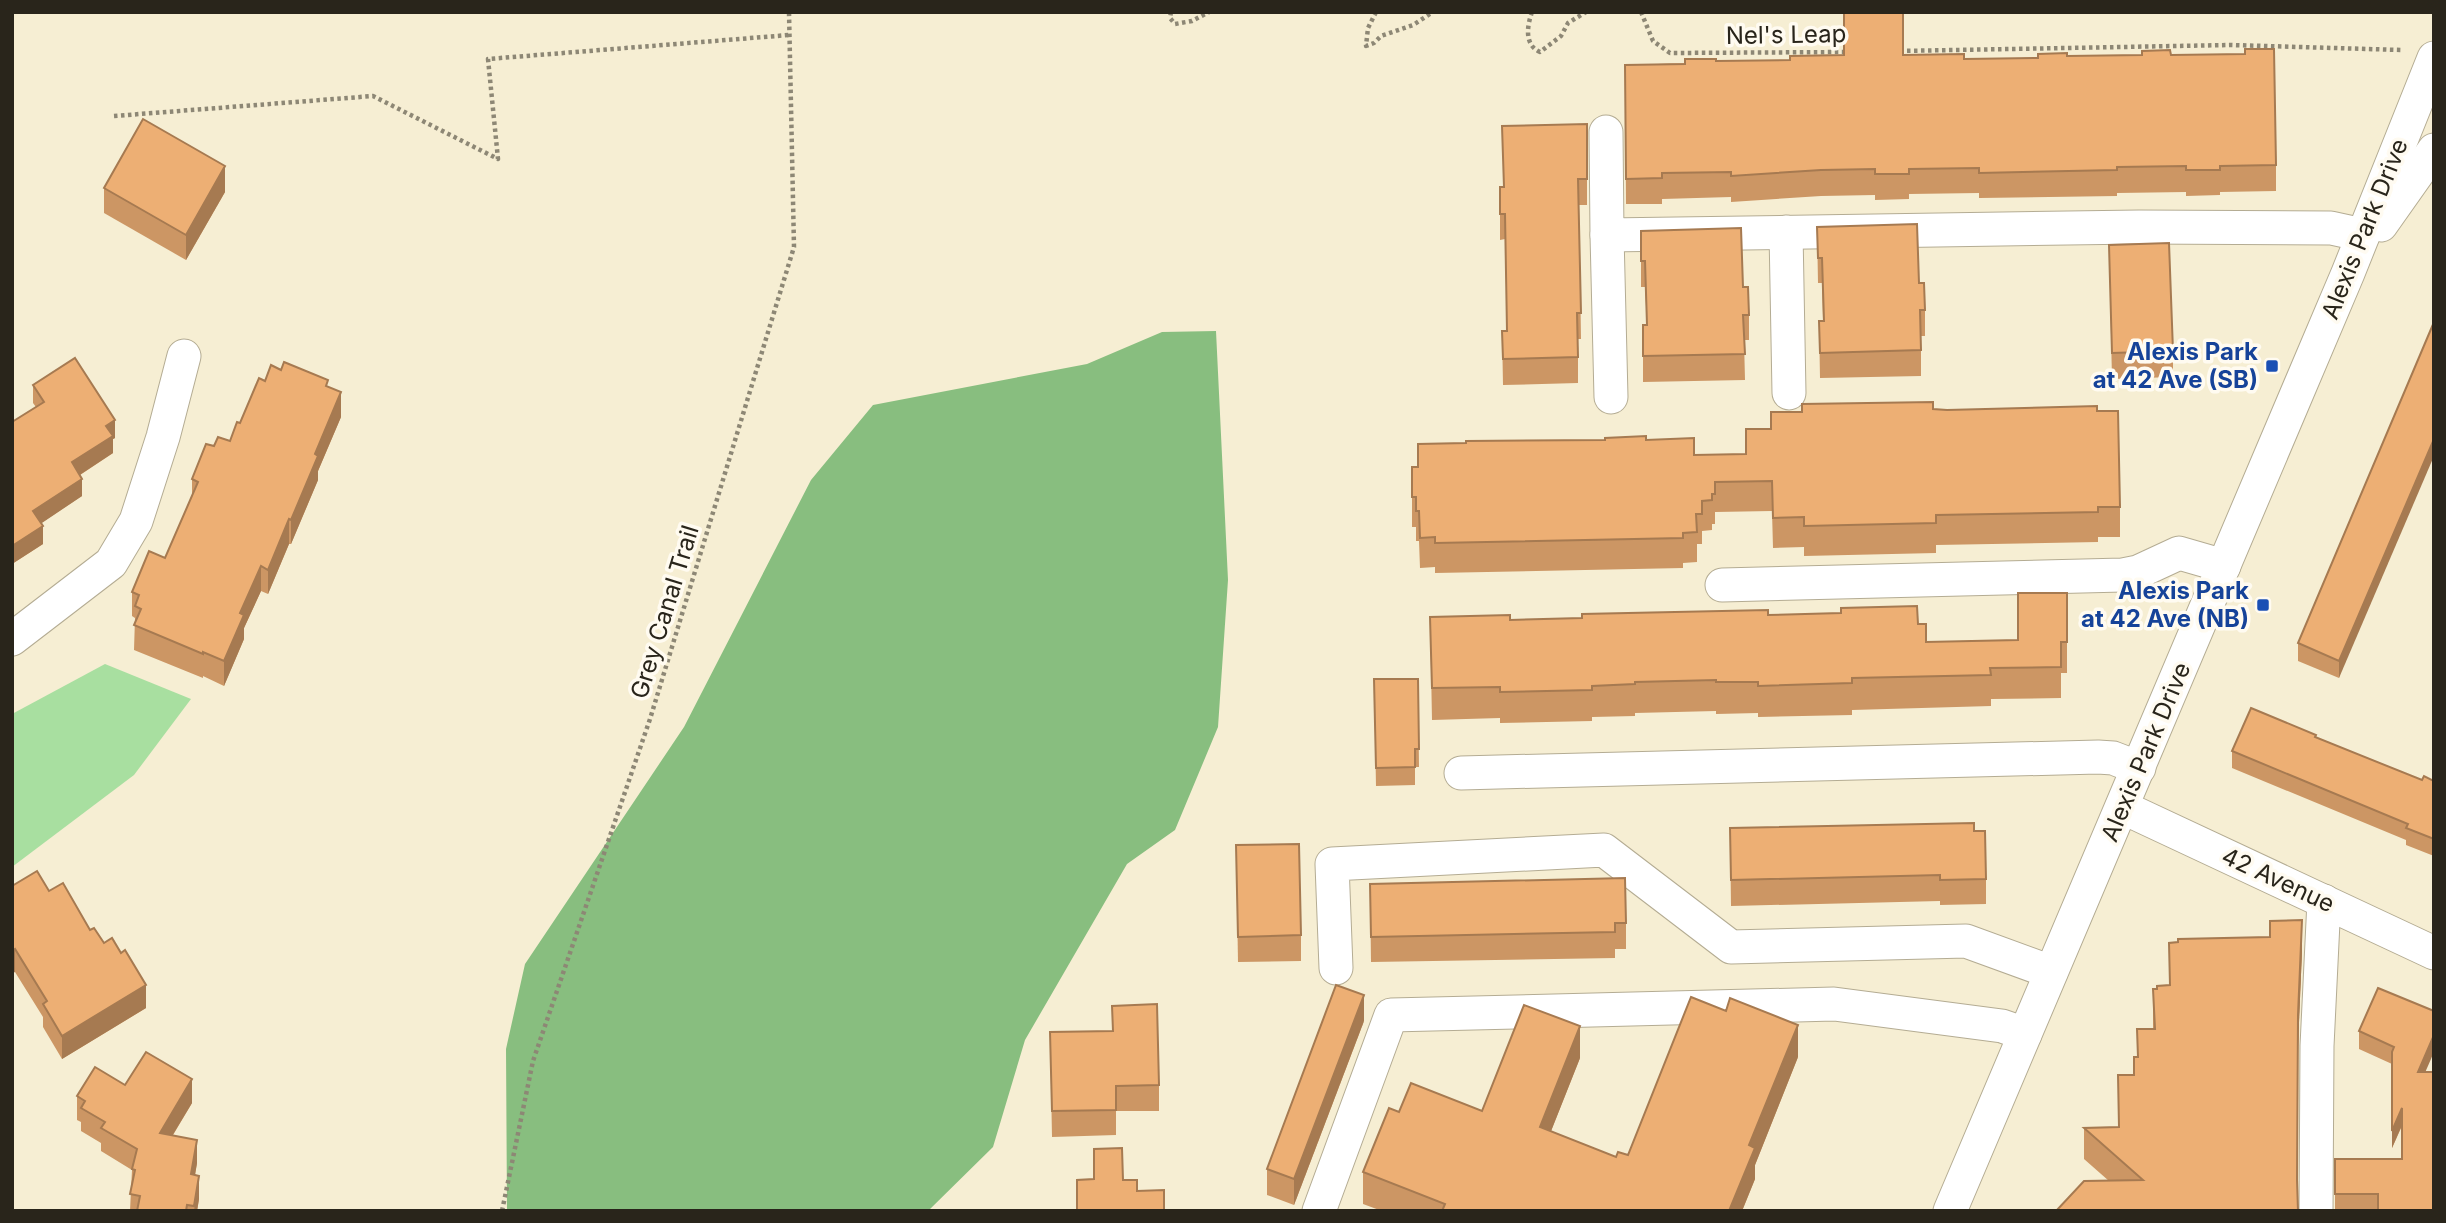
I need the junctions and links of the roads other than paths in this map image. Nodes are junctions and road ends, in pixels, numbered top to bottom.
1 (2434, 58) edge
2 (1605, 132) dead end
3 (2434, 150) edge
4 (1786, 232) junction
5 (1607, 235) junction
6 (2363, 235) junction
7 (2348, 273) junction
8 (184, 356) dead end
9 (1789, 393) dead end
10 (1611, 397) dead end
11 (2224, 566) junction
12 (1722, 585) dead end
13 (12, 639) edge
14 (2138, 768) junction
15 (1461, 772) dead end
16 (2122, 807) junction
17 (2324, 901) junction
18 (2434, 953) edge
19 (1336, 968) dead end
20 (2051, 972) junction
21 (2025, 1034) junction
22 (1319, 1211) edge
23 (1951, 1211) edge
24 (2316, 1211) edge

1 - 6 street, Alexis Park Drive
2 - 5 street
3 - 7 street
4 - 5 street
4 - 6 street
4 - 9 street
5 - 10 street
6 - 7 street, Alexis Park Drive
7 - 11 street, Alexis Park Drive
8 - 13 street
11 - 12 street
11 - 14 street, Alexis Park Drive
14 - 15 street
14 - 16 street, Alexis Park Drive
16 - 17 street, 42 Avenue
16 - 20 street, Alexis Park Drive
17 - 18 street, 42 Avenue
17 - 24 street
19 - 20 street
20 - 21 street, Alexis Park Drive
21 - 22 street
21 - 23 street, Alexis Park Drive

